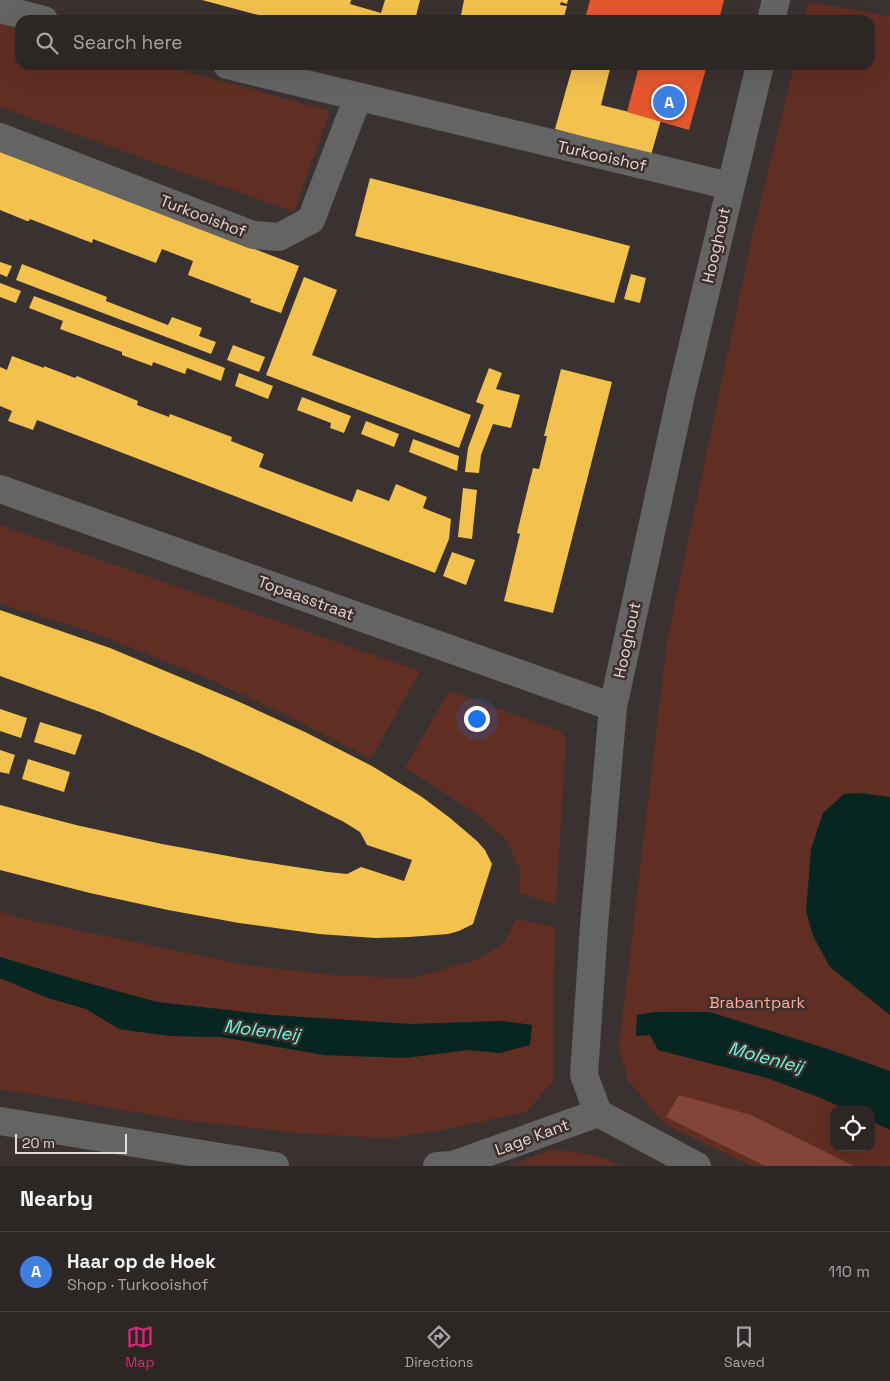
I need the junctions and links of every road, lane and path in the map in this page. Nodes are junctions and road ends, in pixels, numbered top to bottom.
1 (776, 0) edge
2 (0, 9) edge
3 (24, 15) edge
4 (772, 15) edge
5 (247, 70) edge
6 (759, 70) edge
7 (358, 97) junction
8 (0, 138) edge
9 (730, 186) junction
10 (0, 489) edge
11 (613, 707) junction
12 (598, 1113) junction
13 (0, 1122) edge
14 (275, 1166) edge
15 (436, 1166) edge
16 (697, 1166) edge

1 - 4 street
2 - 3 street
5 - 7 street, Turkooishof
6 - 9 street, Hooghout
7 - 8 street, Turkooishof
7 - 9 street, Turkooishof
9 - 11 street, Hooghout
10 - 11 street, Topaasstraat
11 - 12 street, Hooghout
12 - 15 street, Lage Kant
12 - 16 street
13 - 14 street

